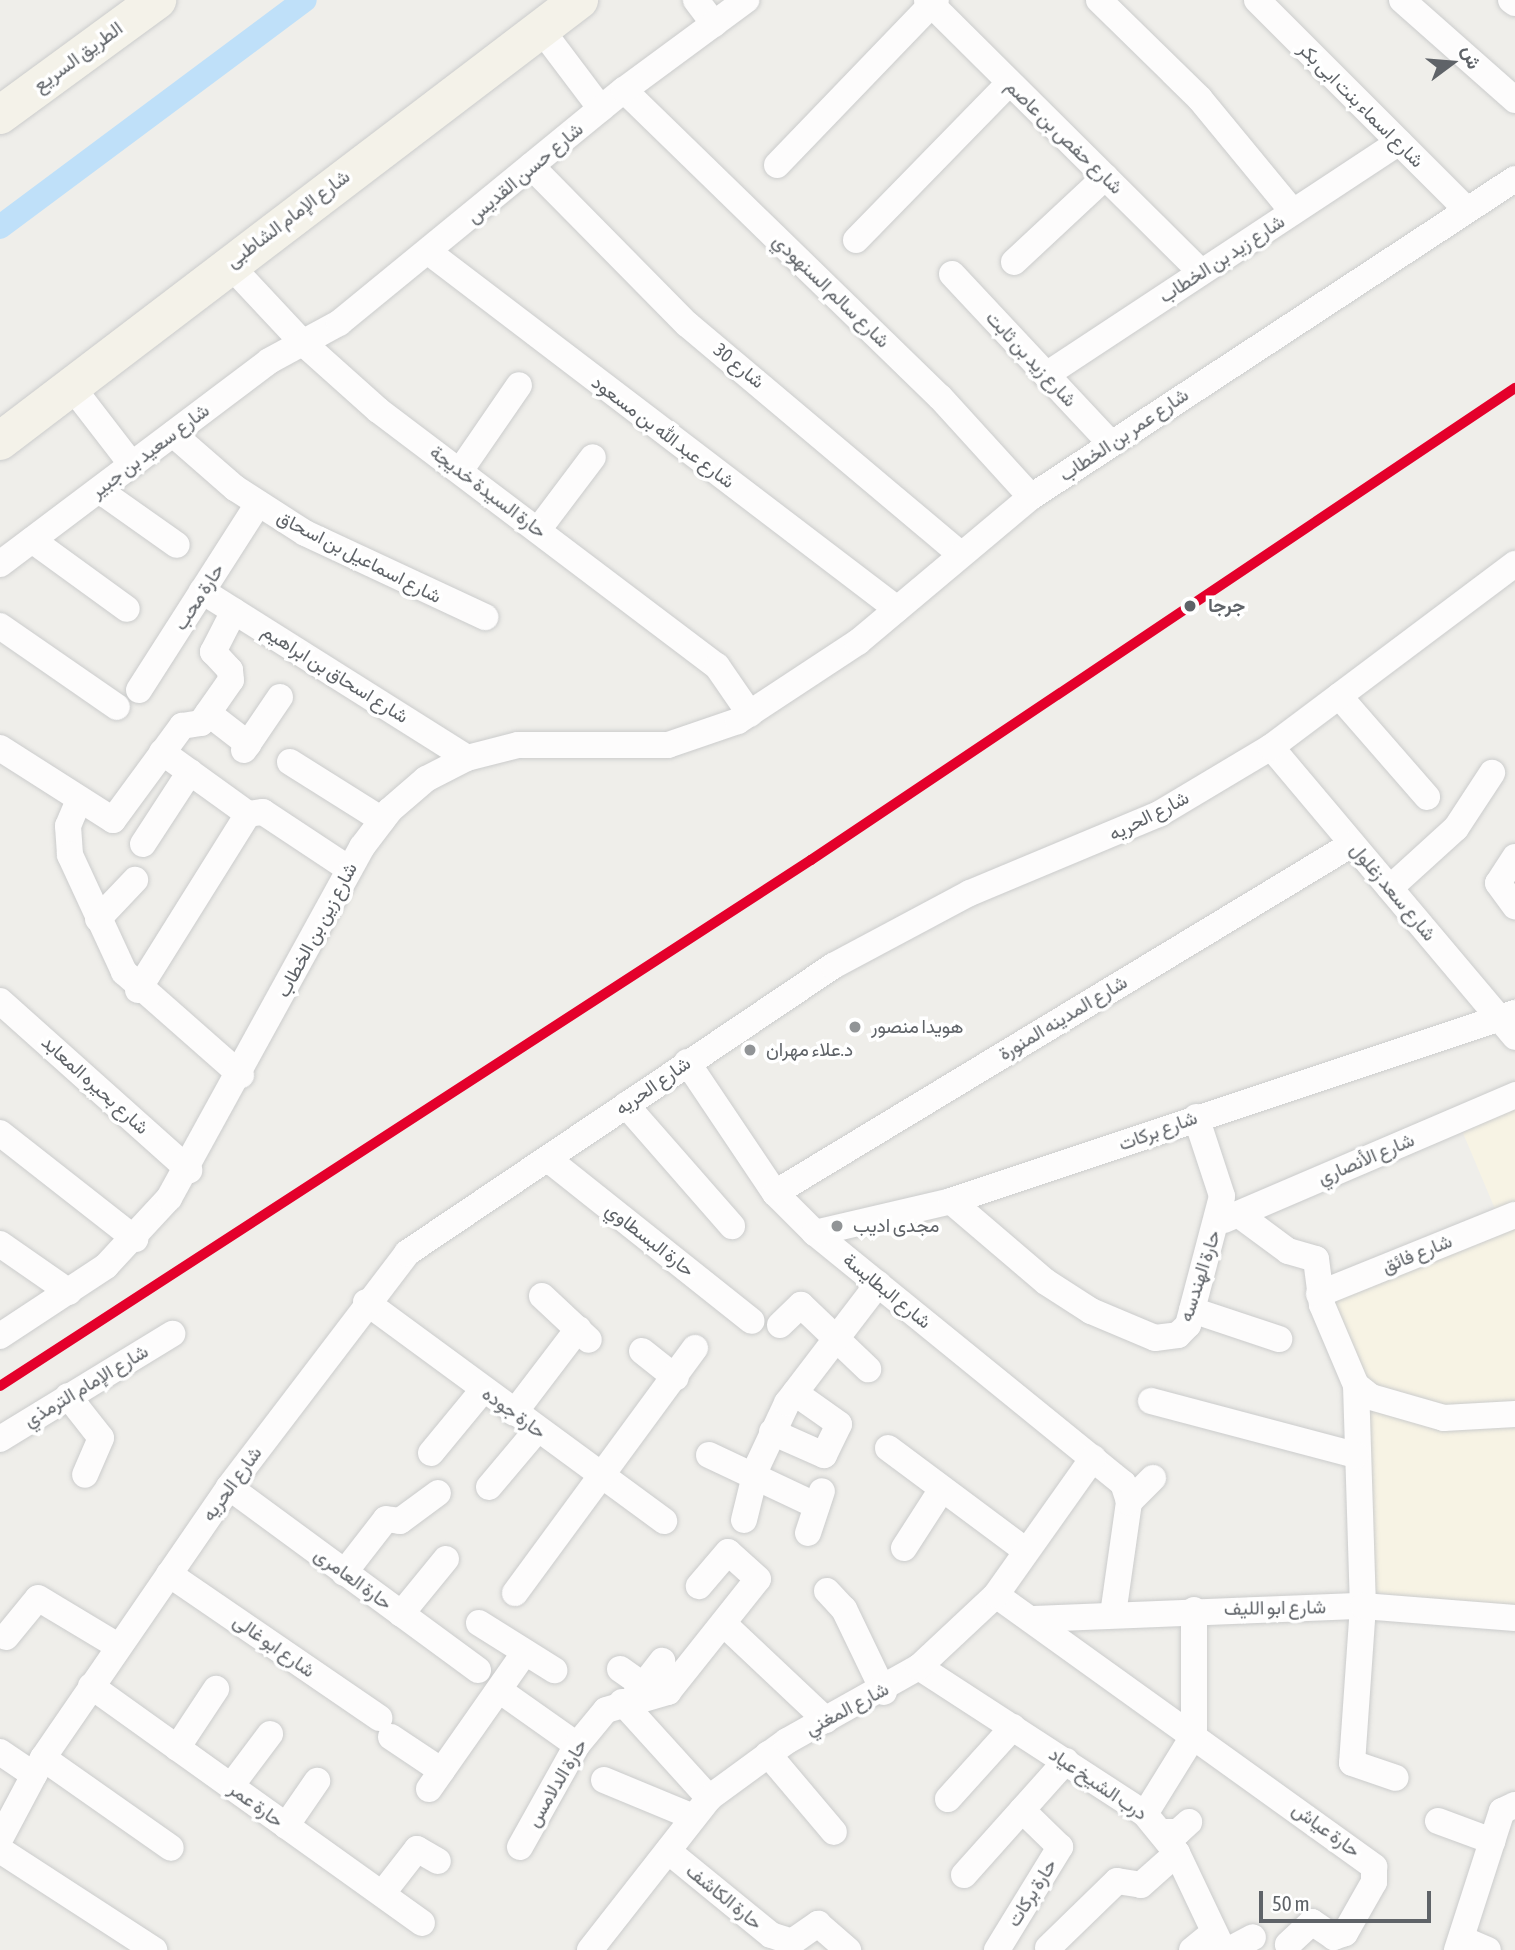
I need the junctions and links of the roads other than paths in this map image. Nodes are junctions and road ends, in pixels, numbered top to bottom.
1 (157, 0) edge
2 (579, 0) edge
3 (696, 0) edge
4 (746, 0) edge
5 (1099, 0) edge
6 (1257, 0) edge
7 (1402, 0) edge
8 (931, 2) edge
9 (714, 24) junction
10 (540, 28) junction
11 (1009, 83) junction
12 (624, 90) junction
13 (1515, 100) edge
14 (601, 108) junction
15 (0, 115) edge
16 (1399, 142) junction
17 (778, 165) dead end
18 (531, 166) junction
19 (1105, 177) junction
20 (1515, 179) edge
21 (1466, 209) junction
22 (1293, 212) junction
23 (856, 240) dead end
24 (429, 253) junction
25 (1014, 262) dead end
26 (229, 264) junction
27 (1201, 272) junction
28 (952, 274) dead end
29 (302, 342) junction
30 (1046, 375) junction
31 (519, 385) dead end
32 (72, 387) junction
33 (173, 434) junction
34 (0, 441) edge
35 (1110, 443) junction
36 (593, 457) dead end
37 (132, 465) junction
38 (460, 471) junction
39 (99, 490) junction
40 (1031, 497) junction
41 (258, 504) junction
42 (538, 530) junction
43 (32, 540) junction
44 (177, 545) dead end
45 (959, 553) junction
46 (0, 564) edge
47 (1515, 564) edge
48 (202, 591) junction
49 (127, 609) dead end
50 (897, 609) junction
51 (234, 611) junction
52 (485, 617) dead end
53 (0, 626) edge
54 (139, 690) dead end
55 (1339, 696) junction
56 (280, 697) dead end
57 (117, 707) dead end
58 (208, 712) junction
59 (750, 714) junction
60 (1271, 747) junction
61 (0, 748) edge
62 (162, 752) junction
63 (467, 758) junction
64 (290, 762) dead end
65 (190, 772) junction
66 (1492, 773) dead end
67 (1427, 797) dead end
68 (79, 800) junction
69 (248, 814) junction
70 (382, 820) junction
71 (143, 844) dead end
72 (1352, 844) junction
73 (1515, 857) edge
74 (349, 869) junction
75 (135, 880) dead end
76 (1390, 888) junction
77 (1515, 906) edge
78 (98, 919) junction
79 (138, 990) junction
80 (1515, 993) edge
81 (0, 1001) edge
82 (1509, 1023) edge
83 (687, 1062) junction
84 (241, 1075) junction
85 (1515, 1095) edge
86 (626, 1105) junction
87 (1196, 1117) junction
88 (0, 1133) edge
89 (548, 1159) junction
90 (189, 1170) junction
91 (775, 1193) junction
92 (951, 1201) junction
93 (1515, 1215) edge
94 (1228, 1218) junction
95 (732, 1226) dead end
96 (815, 1233) junction
97 (135, 1239) junction
98 (0, 1244) edge
99 (878, 1284) junction
100 (69, 1292) junction
101 (1319, 1294) junction
102 (542, 1296) dead end
103 (366, 1302) junction
104 (1192, 1310) junction
105 (752, 1321) dead end
106 (780, 1325) dead end
107 (172, 1334) dead end
108 (0, 1336) edge
109 (836, 1338) junction
110 (1279, 1339) dead end
111 (695, 1348) dead end
112 (642, 1351) dead end
113 (868, 1369) dead end
114 (676, 1378) junction
115 (1356, 1385) junction
116 (483, 1390) junction
117 (795, 1393) junction
118 (68, 1396) junction
119 (1151, 1401) dead end
120 (514, 1413) junction
121 (1515, 1414) edge
122 (537, 1430) junction
123 (772, 1432) junction
124 (0, 1439) edge
125 (888, 1448) dead end
126 (431, 1453) dead end
127 (709, 1455) dead end
128 (1356, 1455) junction
129 (1093, 1458) junction
130 (85, 1475) dead end
131 (600, 1476) junction
132 (753, 1478) junction
133 (1153, 1478) dead end
134 (229, 1487) junction
135 (488, 1487) dead end
136 (942, 1489) junction
137 (438, 1493) dead end
138 (1129, 1503) junction
139 (744, 1520) dead end
140 (664, 1521) dead end
141 (808, 1534) dead end
142 (904, 1548) dead end
143 (1025, 1550) junction
144 (446, 1559) dead end
145 (344, 1573) junction
146 (169, 1574) junction
147 (699, 1586) dead end
148 (827, 1591) dead end
149 (515, 1593) dead end
150 (996, 1595) junction
151 (1363, 1606) junction
152 (1195, 1610) junction
153 (401, 1614) junction
154 (1112, 1614) junction
155 (1515, 1618) edge
156 (1034, 1619) junction
157 (479, 1623) dead end
158 (724, 1624) junction
159 (6, 1637) dead end
160 (118, 1646) junction
161 (525, 1652) junction
162 (662, 1661) dead end
163 (919, 1667) junction
164 (620, 1669) dead end
165 (478, 1670) dead end
166 (554, 1670) dead end
167 (91, 1686) junction
168 (216, 1689) dead end
169 (499, 1690) junction
170 (884, 1692) junction
171 (632, 1696) junction
172 (826, 1720) junction
173 (1013, 1727) junction
174 (270, 1734) dead end
175 (1194, 1735) junction
176 (577, 1745) junction
177 (177, 1748) junction
178 (0, 1752) edge
179 (768, 1754) junction
180 (1066, 1761) junction
181 (39, 1766) junction
182 (1396, 1778) dead end
183 (604, 1780) dead end
184 (317, 1781) dead end
185 (231, 1786) junction
186 (948, 1799) dead end
187 (1515, 1805) edge
188 (700, 1807) junction
189 (1022, 1810) junction
190 (1438, 1821) dead end
191 (1189, 1822) dead end
192 (286, 1826) junction
193 (834, 1832) dead end
194 (1162, 1833) junction
195 (0, 1839) edge
196 (1492, 1841) junction
197 (520, 1847) dead end
198 (171, 1848) dead end
199 (0, 1850) edge
200 (668, 1851) junction
201 (438, 1861) dead end
202 (964, 1875) dead end
203 (382, 1894) junction
204 (422, 1923) dead end
205 (1253, 1937) dead end
206 (1222, 1944) edge
207 (1288, 1944) dead end
208 (1460, 1944) edge
209 (1048, 1948) dead end
210 (154, 1950) edge
211 (590, 1950) edge
212 (848, 1950) edge
213 (997, 1950) edge
214 (1192, 1950) edge
215 (1488, 1950) edge

1 - 15 main road, الطريق السريع
2 - 10 main road, شارع الإمام الشاطبى
3 - 9 street
4 - 9 street, شارع حسن القديس
5 - 22 street
6 - 16 street, شارع اسماء بنت ابى بكر
7 - 13 street
8 - 11 street, شارع حفص بن عاصم
8 - 17 street
9 - 12 street, شارع حسن القديس
10 - 14 street
10 - 26 main road, شارع الإمام الشاطبى
11 - 19 street, شارع حفص بن عاصم
11 - 23 street
12 - 14 street, شارع حسن القديس
12 - 40 street, شارع سالم السنهودي
14 - 18 street, شارع حسن القديس
16 - 21 street, شارع اسماء بنت ابى بكر
16 - 22 street, شارع زيد بن الخطاب
18 - 24 street, شارع حسن القديس
18 - 45 street, شارع 30
19 - 25 street
19 - 27 street, شارع حفص بن عاصم
20 - 21 street, شارع عمر بن الخطاب
21 - 35 street, شارع عمر بن الخطاب
22 - 27 street, شارع زيد بن الخطاب
24 - 29 street, شارع حسن القديس
24 - 50 street, شارع عبد الله بن مسعود
26 - 29 street, حارة السيدة خديجة
26 - 32 main road, شارع الإمام الشاطبى
27 - 30 street, شارع زيد بن الخطاب
28 - 30 street, شارع زيد بن ثابت
29 - 33 street, شارع سعيد بن جبير
29 - 38 street, حارة السيدة خديجة
30 - 35 street, شارع زيد بن ثابت
31 - 38 street
32 - 34 main road, شارع الإمام الشاطبى
32 - 37 street
33 - 37 street, شارع سعيد بن جبير
33 - 41 street, شارع اسماعيل بن اسحاق
35 - 40 street, شارع عمر بن الخطاب
36 - 42 street
37 - 39 street, شارع سعيد بن جبير
38 - 42 street, حارة السيدة خديجة
39 - 43 street, شارع سعيد بن جبير
39 - 44 street
40 - 45 street, شارع عمر بن الخطاب
41 - 48 street, حارة محب
41 - 52 street, شارع اسماعيل بن اسحاق
42 - 59 street, حارة السيدة خديجة
43 - 46 street, شارع سعيد بن جبير
43 - 49 street
45 - 50 street, شارع عمر بن الخطاب
47 - 55 street, شارع الحريه
48 - 51 street, شارع اسحاق بن ابراهيم
48 - 54 street, حارة محب
50 - 59 street, شارع عمر بن الخطاب
51 - 58 street
51 - 63 street, شارع اسحاق بن ابراهيم
53 - 57 street
55 - 60 street, شارع الحريه
55 - 67 street
56 - 58 street
58 - 62 street
59 - 63 street, شارع زين بن الخطاب
60 - 72 street, شارع سعد زغلول
60 - 83 street, شارع الحريه
61 - 68 street
62 - 65 street
62 - 68 street
63 - 70 street, شارع زين بن الخطاب
64 - 70 street
65 - 69 street
65 - 71 street
66 - 76 street
68 - 78 street
69 - 74 street
69 - 79 street
70 - 74 street, شارع زين بن الخطاب
72 - 76 street, شارع سعد زغلول
72 - 91 street, شارع المدينه المنورة
73 - 77 street
74 - 84 street, شارع زين بن الخطاب
75 - 78 street
76 - 82 street, شارع سعد زغلول
78 - 79 street
79 - 84 street
80 - 82 street
81 - 90 street, شارع بحيره المعابد
82 - 87 street, شارع بركات
83 - 86 street, شارع الحريه
83 - 91 street, شارع البطايسة
84 - 90 street, شارع زين بن الخطاب
85 - 94 street, شارع الأنصاري
86 - 89 street, شارع الحريه
86 - 95 street
87 - 92 street, شارع بركات
87 - 94 street, حارة الهندسه
88 - 97 street
89 - 103 street, شارع الحريه
89 - 105 street, حارة البسطاوي
90 - 97 street, شارع زين بن الخطاب
91 - 96 street, شارع البطايسة
92 - 96 street, شارع بركات
92 - 104 street, حارة الهندسه
93 - 101 street, شارع فائق
94 - 101 street
94 - 104 street, حارة الهندسه
96 - 99 street, شارع البطايسة
97 - 100 street, شارع زين بن الخطاب
98 - 100 street
99 - 109 street
99 - 129 street, شارع البطايسة
100 - 108 street, شارع زين بن الخطاب
101 - 115 street
102 - 120 street
103 - 116 street, حارة جوده
103 - 134 street, شارع الحريه
104 - 110 street
106 - 109 street
107 - 118 street, شارع الإمام الترمذي
109 - 113 street
109 - 117 street
111 - 114 street
112 - 114 street
114 - 131 street
115 - 121 street
115 - 128 street
116 - 120 street, حارة جوده
116 - 126 street
117 - 123 street
117 - 123 street
118 - 124 street, شارع الإمام الترمذي
118 - 130 street
119 - 128 street
120 - 122 street, حارة جوده
122 - 131 street, حارة جوده
122 - 135 street
123 - 132 street
125 - 136 street
127 - 132 street
128 - 151 street
129 - 138 street, شارع البطايسة
129 - 143 street, شارع المغني
131 - 140 street, حارة جوده
131 - 149 street
132 - 139 street
132 - 141 street
133 - 138 street
134 - 145 street, حارة العامرى
134 - 146 street, شارع الحريه
136 - 142 street
136 - 143 street
137 - 145 street
138 - 154 street
143 - 150 street, شارع المغني
144 - 153 street
145 - 153 street, حارة العامرى
146 - 160 street, شارع الحريه
146 - 169 street, شارع ابو غالى
147 - 158 street
148 - 170 street
150 - 156 street
150 - 163 street, شارع المغني
151 - 152 street, شارع ابو الليف
151 - 155 street, شارع ابو الليف
151 - 182 street
152 - 154 street, شارع ابو الليف
152 - 175 street
153 - 165 street, حارة العامرى
154 - 156 street, شارع ابو الليف
156 - 175 street
157 - 161 street
158 - 171 street
158 - 172 street
159 - 160 street
160 - 167 street, شارع الحريه
161 - 166 street
161 - 169 street
162 - 171 street, حارة الدلامس
163 - 170 street, شارع المغني
163 - 173 street, درب الشيخ عياد
164 - 171 street
167 - 177 street, حارة عمر
167 - 181 street, شارع الحريه
168 - 177 street
169 - 176 street
170 - 172 street, شارع المغني
171 - 176 street, حارة الدلامس
171 - 188 street
172 - 179 street, شارع المغني
173 - 180 street, درب الشيخ عياد
173 - 186 street
174 - 185 street
175 - 194 street
175 - 207 street, حارة عياش
176 - 197 street, حارة الدلامس
177 - 185 street, حارة عمر
178 - 181 street
179 - 188 street, شارع المغني
179 - 193 street
180 - 189 street
180 - 194 street, درب الشيخ عياد
181 - 195 street, شارع الحريه
181 - 198 street
183 - 188 street
184 - 192 street
185 - 192 street, حارة عمر
187 - 196 street
188 - 200 street, شارع المغني
189 - 202 street
189 - 213 street, حارة بركات
190 - 196 street
191 - 194 street
192 - 203 street, حارة عمر
194 - 206 street
194 - 209 street
196 - 208 street
199 - 210 street
200 - 211 street, شارع المغني
200 - 212 street, حارة الكاشف
201 - 203 street
203 - 204 street, حارة عمر
205 - 206 street
206 - 214 street
208 - 215 street

